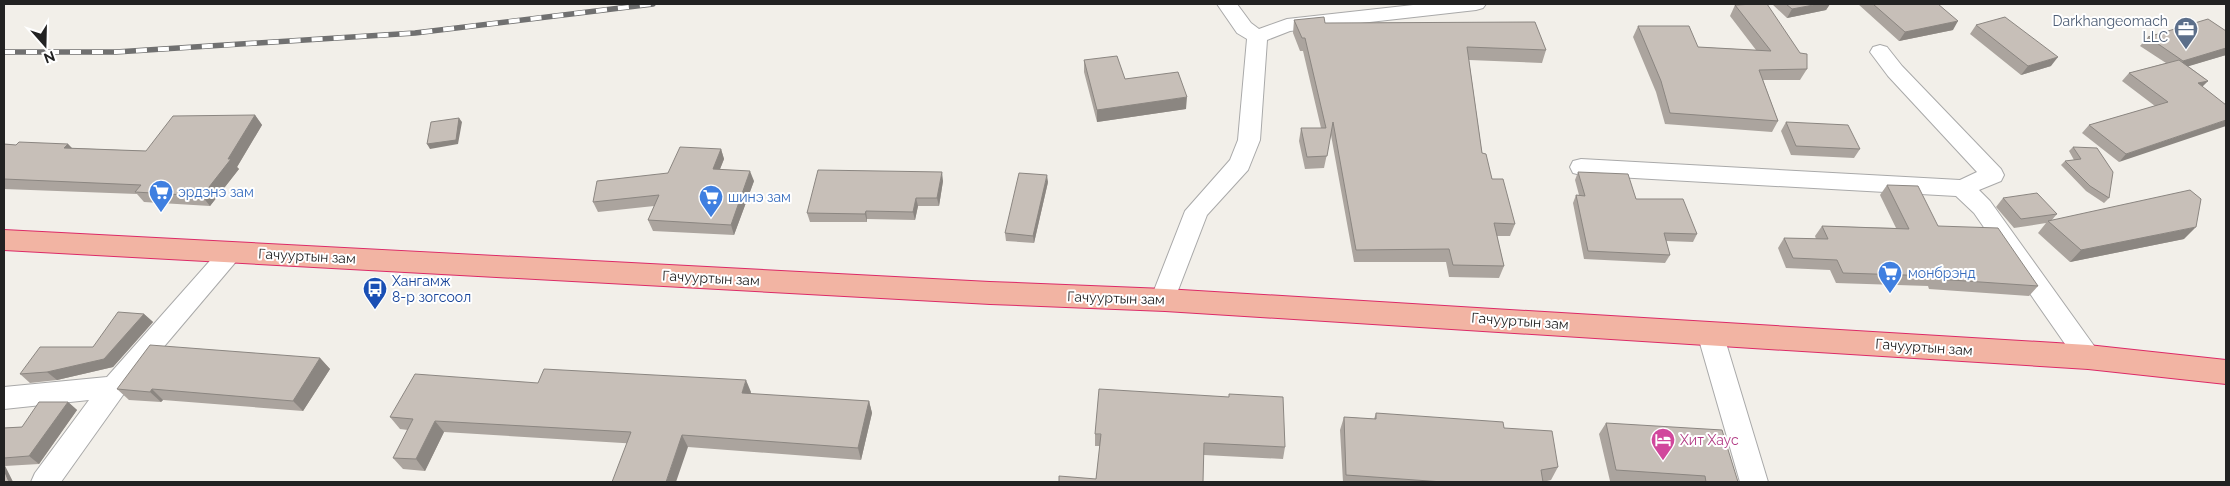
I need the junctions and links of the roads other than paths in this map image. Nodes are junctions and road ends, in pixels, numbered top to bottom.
1 (1228, 4) edge
2 (1476, 4) edge
3 (1257, 37) junction
4 (1880, 52) dead end
5 (1581, 167) dead end
6 (1962, 188) junction
7 (4, 240) edge
8 (231, 252) junction
9 (1166, 300) junction
10 (1710, 333) junction
11 (2088, 357) junction
12 (2226, 372) edge
13 (114, 387) junction
14 (4, 398) edge
15 (45, 482) edge
16 (1754, 482) edge

1 - 3 street
2 - 3 street
3 - 9 street
4 - 6 street
5 - 6 street
6 - 11 street
7 - 8 highway, Гачууртын зам
8 - 9 highway, Гачууртын зам
8 - 13 street
9 - 10 highway, Гачууртын зам
10 - 11 highway, Гачууртын зам
10 - 16 street
11 - 12 highway, Гачууртын зам
13 - 14 street
13 - 15 street

